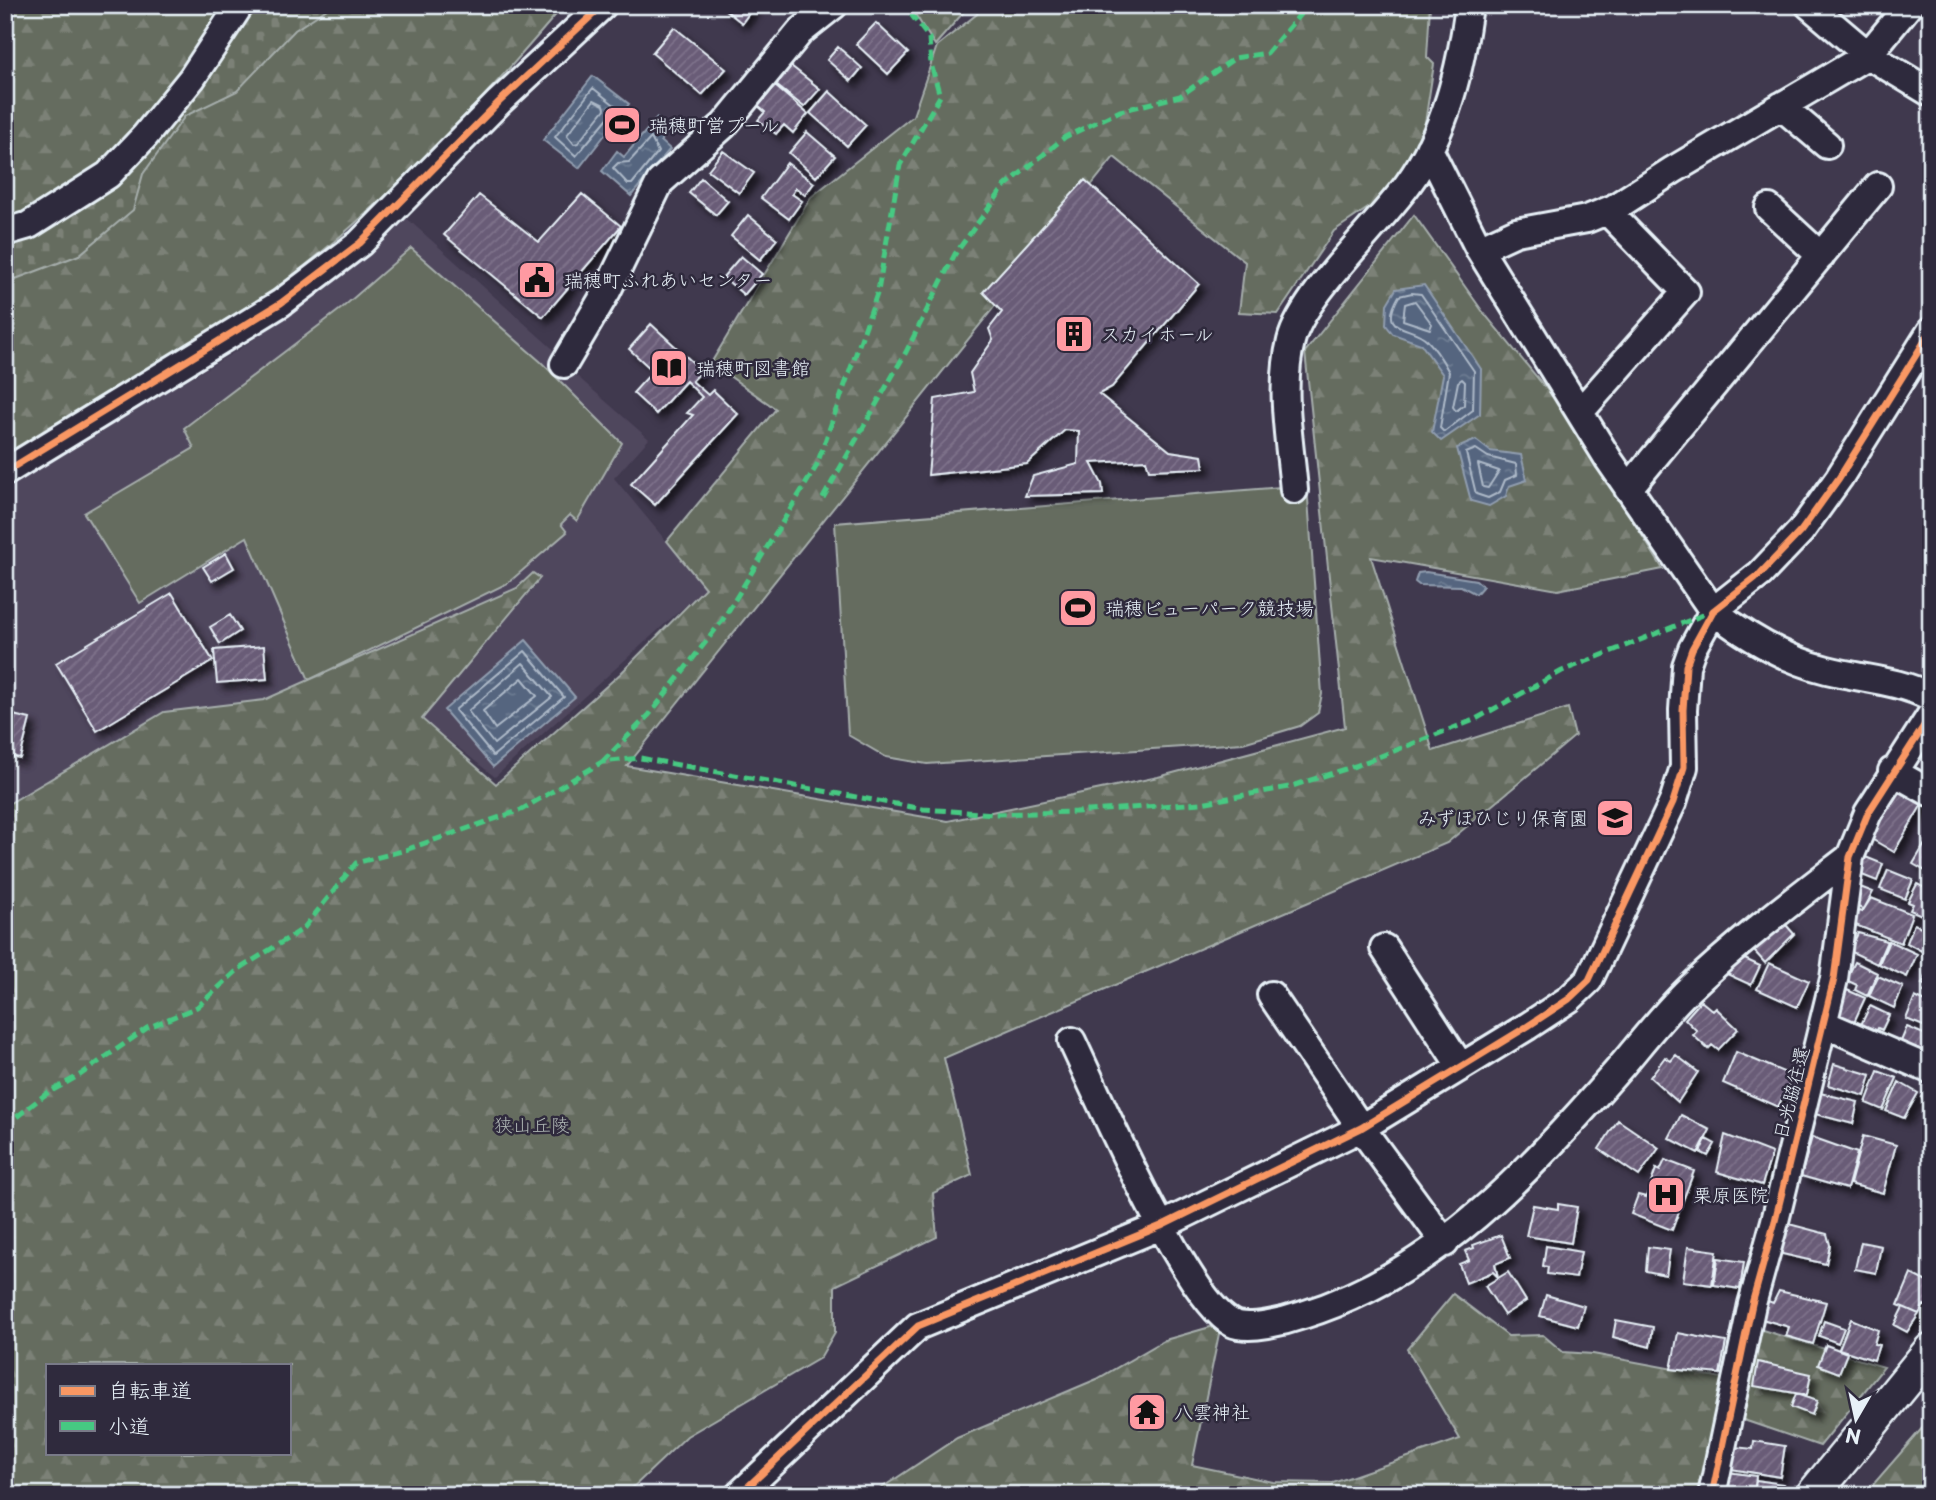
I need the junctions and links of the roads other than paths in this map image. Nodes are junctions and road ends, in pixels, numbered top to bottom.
1 (240, 5) edge
2 (603, 5) edge
3 (834, 5) edge
4 (1469, 5) edge
5 (1809, 5) edge
6 (1909, 5) edge
7 (1868, 55) junction
8 (1931, 93) edge
9 (1781, 106) junction
10 (1827, 145) dead end
11 (1429, 149) junction
12 (1878, 186) dead end
13 (1769, 208) dead end
14 (1606, 211) junction
15 (5, 232) edge
16 (1479, 249) junction
17 (1821, 256) junction
18 (1931, 331) edge
19 (564, 364) dead end
20 (1580, 412) junction
21 (5, 472) edge
22 (1628, 489) junction
23 (1294, 490) dead end
24 (1713, 611) junction
25 (1931, 697) edge
26 (1931, 715) edge
27 (1892, 771) junction
28 (1931, 793) edge
29 (1850, 857) junction
30 (1384, 948) dead end
31 (1271, 995) dead end
32 (1824, 1024) junction
33 (1072, 1041) dead end
34 (1461, 1067) junction
35 (1931, 1070) edge
36 (1361, 1128) junction
37 (1161, 1226) junction
38 (1445, 1243) junction
39 (1931, 1350) edge
40 (739, 1495) edge
41 (1712, 1495) edge
42 (1813, 1495) edge

1 - 15 street
2 - 21 street
3 - 19 street
4 - 11 street
5 - 7 street
6 - 7 street
7 - 8 street
7 - 9 street
9 - 10 street
9 - 14 street
11 - 16 street
11 - 23 street
12 - 17 street
13 - 17 street
14 - 16 street
14 - 20 street
16 - 20 street
17 - 22 street
18 - 24 street
20 - 22 street
22 - 24 street
24 - 25 street
24 - 34 street
26 - 27 street, 日光脇往還
27 - 28 street
27 - 29 street, 日光脇往還
29 - 32 street, 日光脇往還
29 - 38 street
30 - 34 street
31 - 36 street
32 - 35 street
32 - 41 street, 日光脇往還
33 - 37 street
34 - 36 street
36 - 37 street
36 - 38 street
37 - 38 street
37 - 40 street
39 - 42 main road

